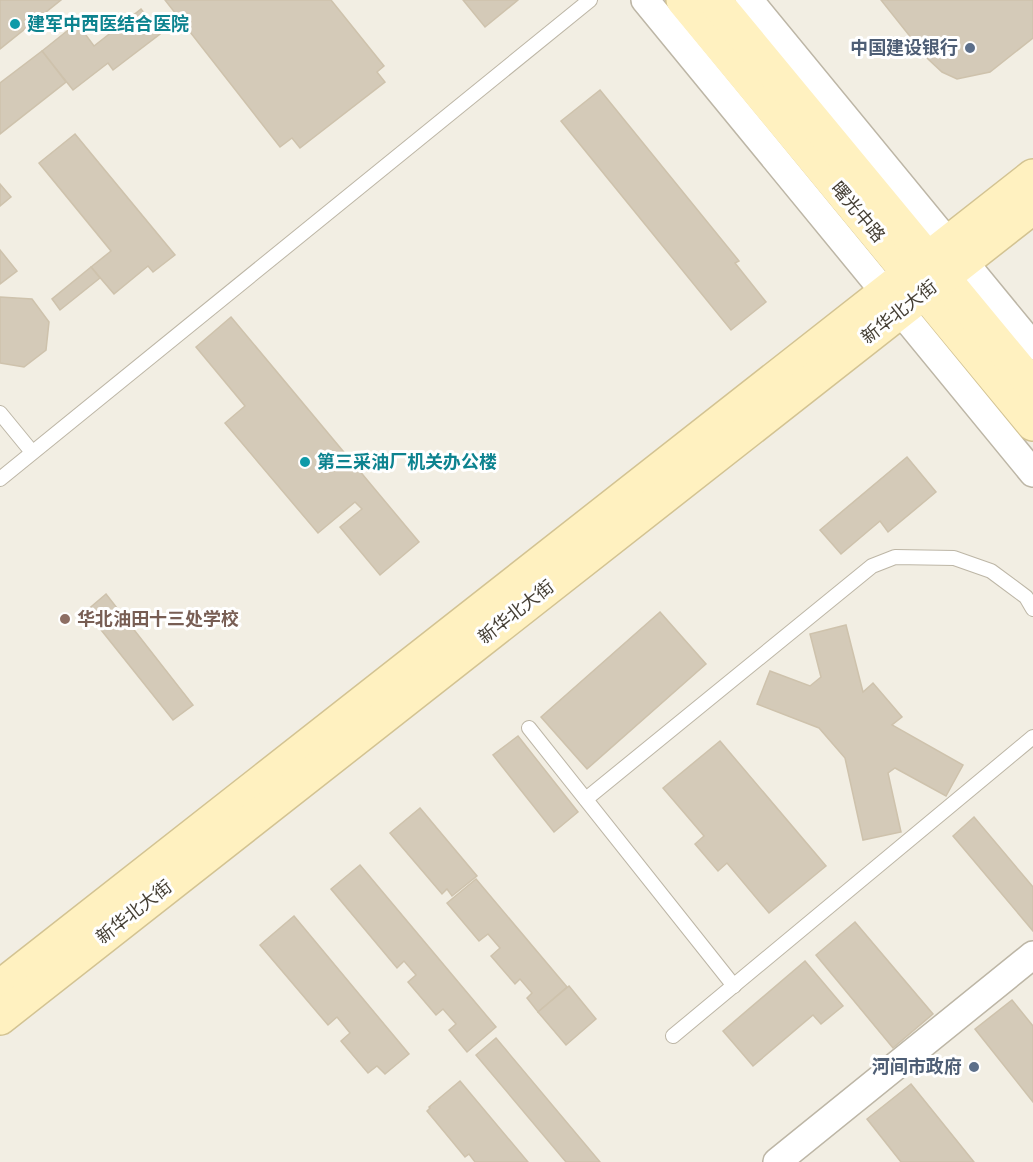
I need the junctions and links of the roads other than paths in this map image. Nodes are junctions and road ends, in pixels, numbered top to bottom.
1 (590, 0) edge
2 (645, 0) edge
3 (683, 0) edge
4 (714, 0) edge
5 (749, 0) edge
6 (1033, 176) edge
7 (1033, 207) edge
8 (925, 276) junction
9 (1033, 346) edge
10 (1033, 386) edge
11 (0, 413) edge
12 (1033, 424) edge
13 (32, 452) junction
14 (1033, 473) edge
15 (0, 479) edge
16 (1031, 600) edge
17 (529, 728) dead end
18 (1033, 737) edge
19 (586, 799) junction
20 (1033, 956) edge
21 (734, 986) junction
22 (0, 987) edge
23 (0, 1018) edge
24 (673, 1036) dead end
25 (777, 1162) edge

1 - 13 lane
2 - 8 street
3 - 8 main road, 曙光中路
4 - 8 main road, 曙光中路
5 - 8 street
6 - 8 main road, 新华北大街
7 - 8 main road, 新华北大街
8 - 9 street
8 - 10 main road, 曙光中路
8 - 12 main road, 曙光中路
8 - 14 street
8 - 22 main road, 新华北大街
8 - 23 main road, 新华北大街
11 - 13 lane
13 - 15 lane
16 - 19 lane
17 - 19 lane
18 - 21 lane
19 - 21 lane
20 - 25 street
21 - 24 lane

